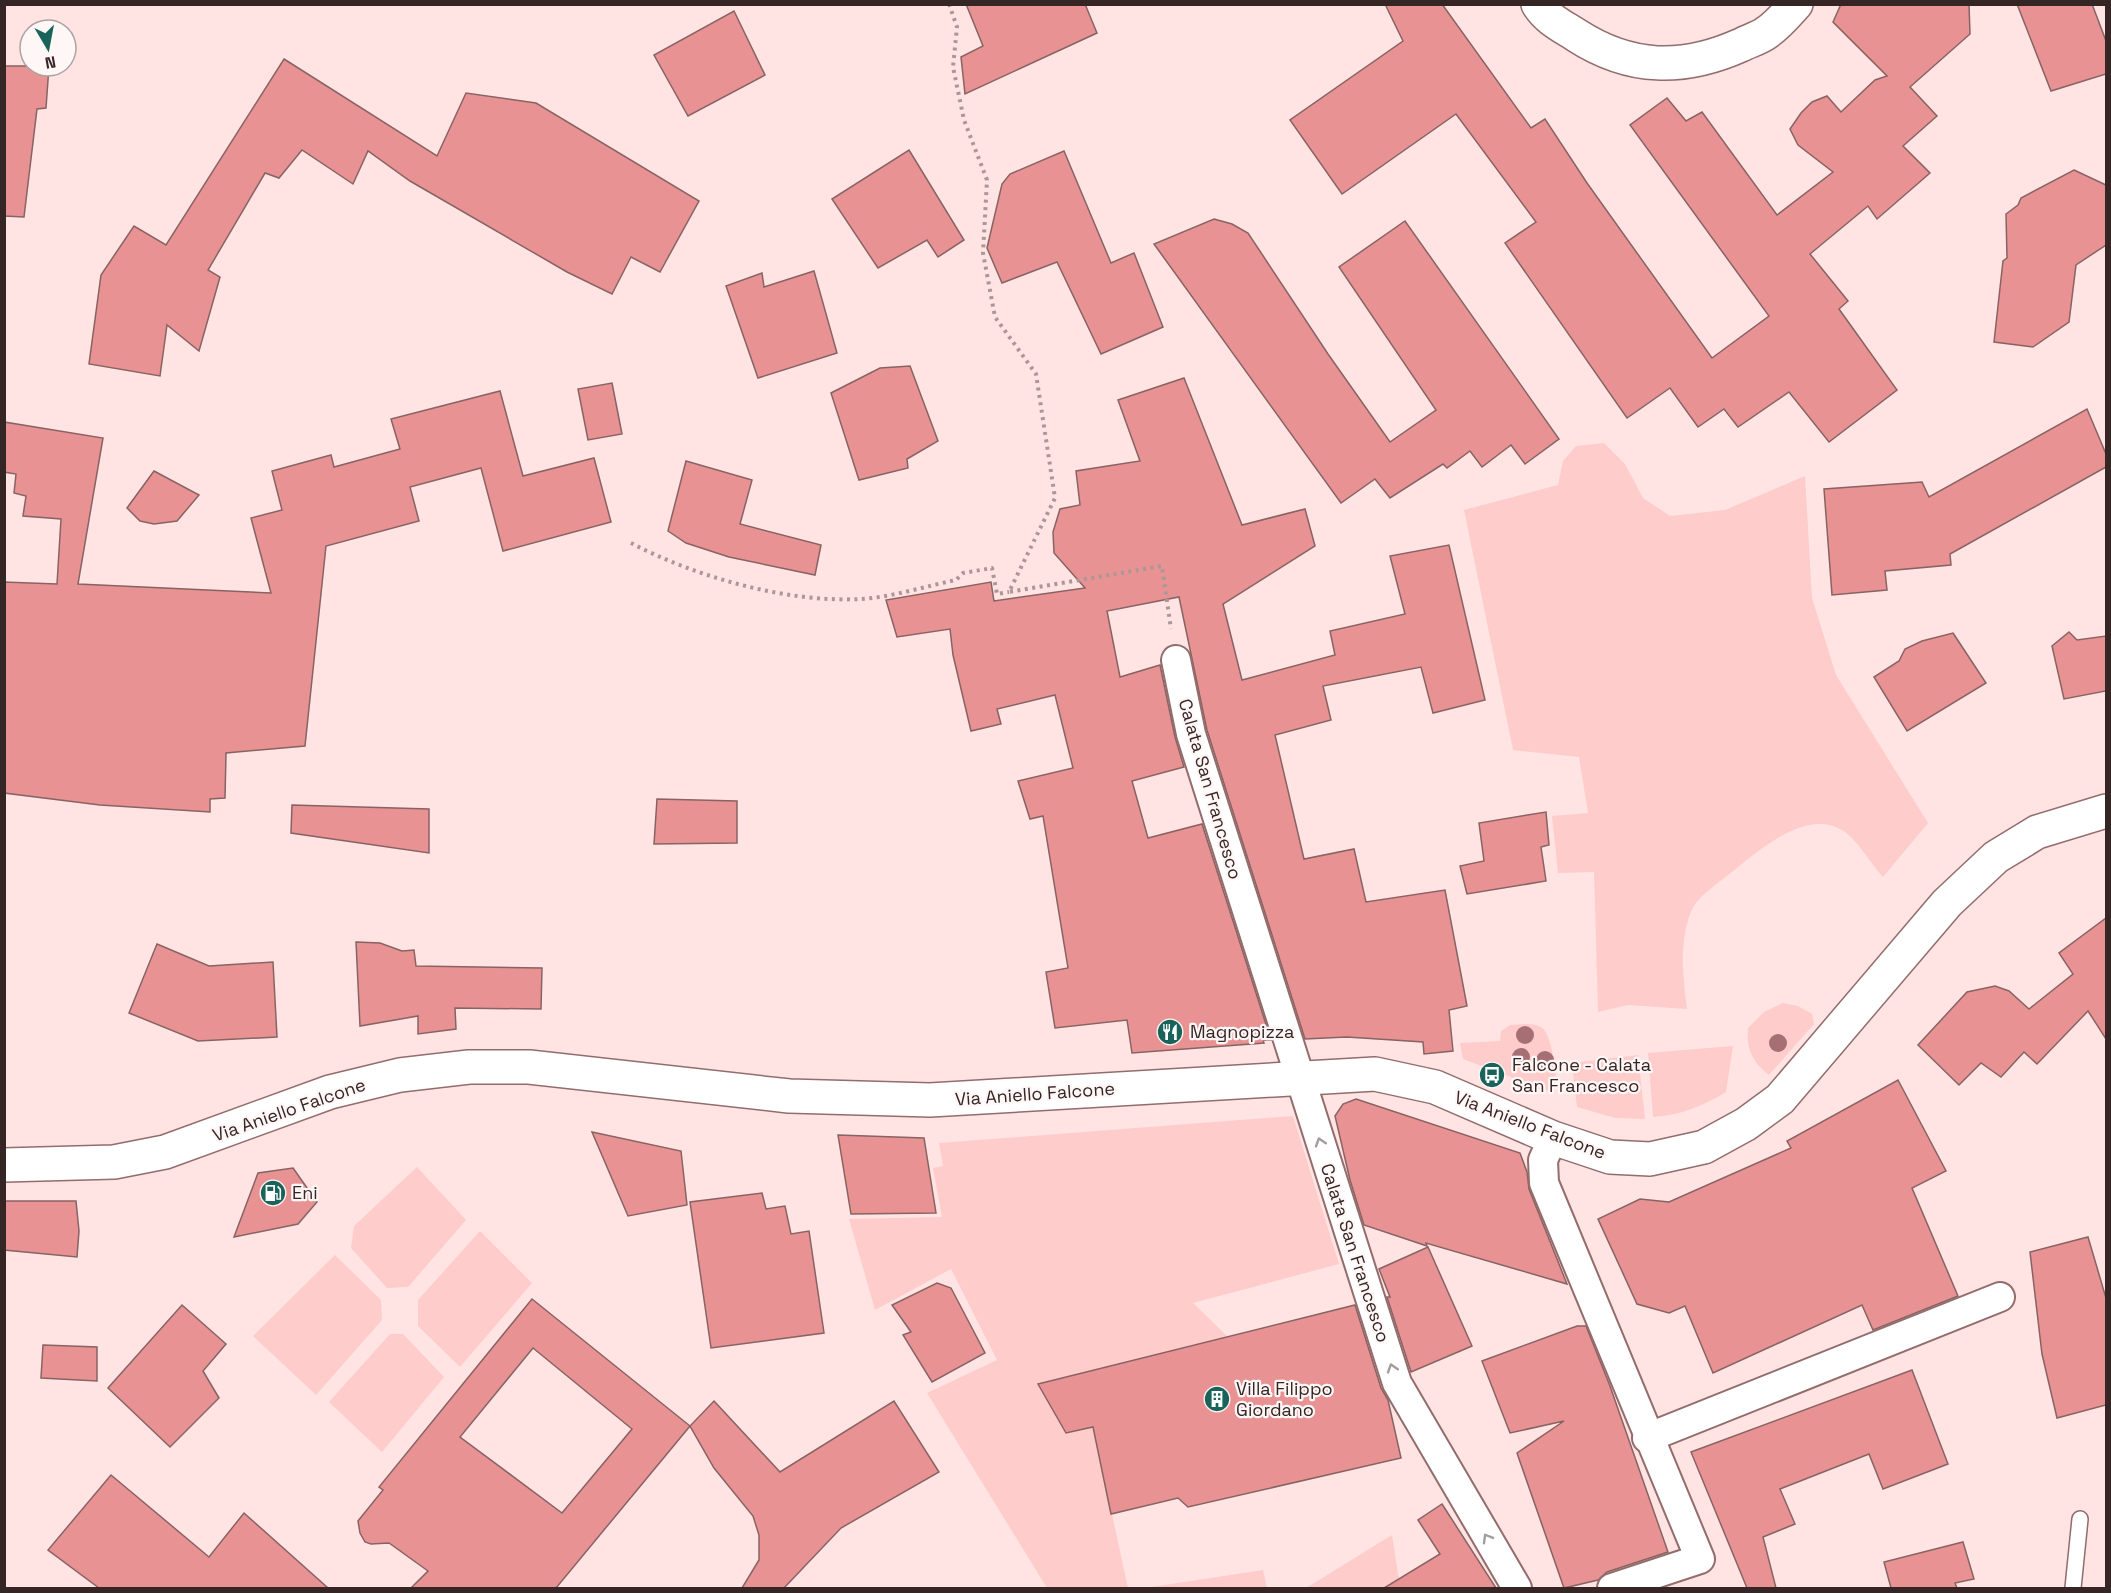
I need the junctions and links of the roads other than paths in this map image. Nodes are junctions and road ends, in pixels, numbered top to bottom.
1 (1538, 4) edge
2 (1796, 4) edge
3 (1176, 660) road end
4 (2106, 811) edge
5 (1299, 1077) junction
6 (1554, 1138) junction
7 (4, 1165) edge
8 (2000, 1297) dead end
9 (1647, 1438) junction
10 (2080, 1519) dead end
11 (1516, 1588) edge
12 (1612, 1588) edge
13 (2073, 1588) edge

1 - 2 street
3 - 5 street, Calata San Francesco
4 - 6 street, Via Aniello Falcone
5 - 6 street, Via Aniello Falcone
5 - 7 street, Via Aniello Falcone
11 -> 5 street, Calata San Francesco
6 - 9 street
8 - 9 street
9 - 12 street
10 - 13 lane

